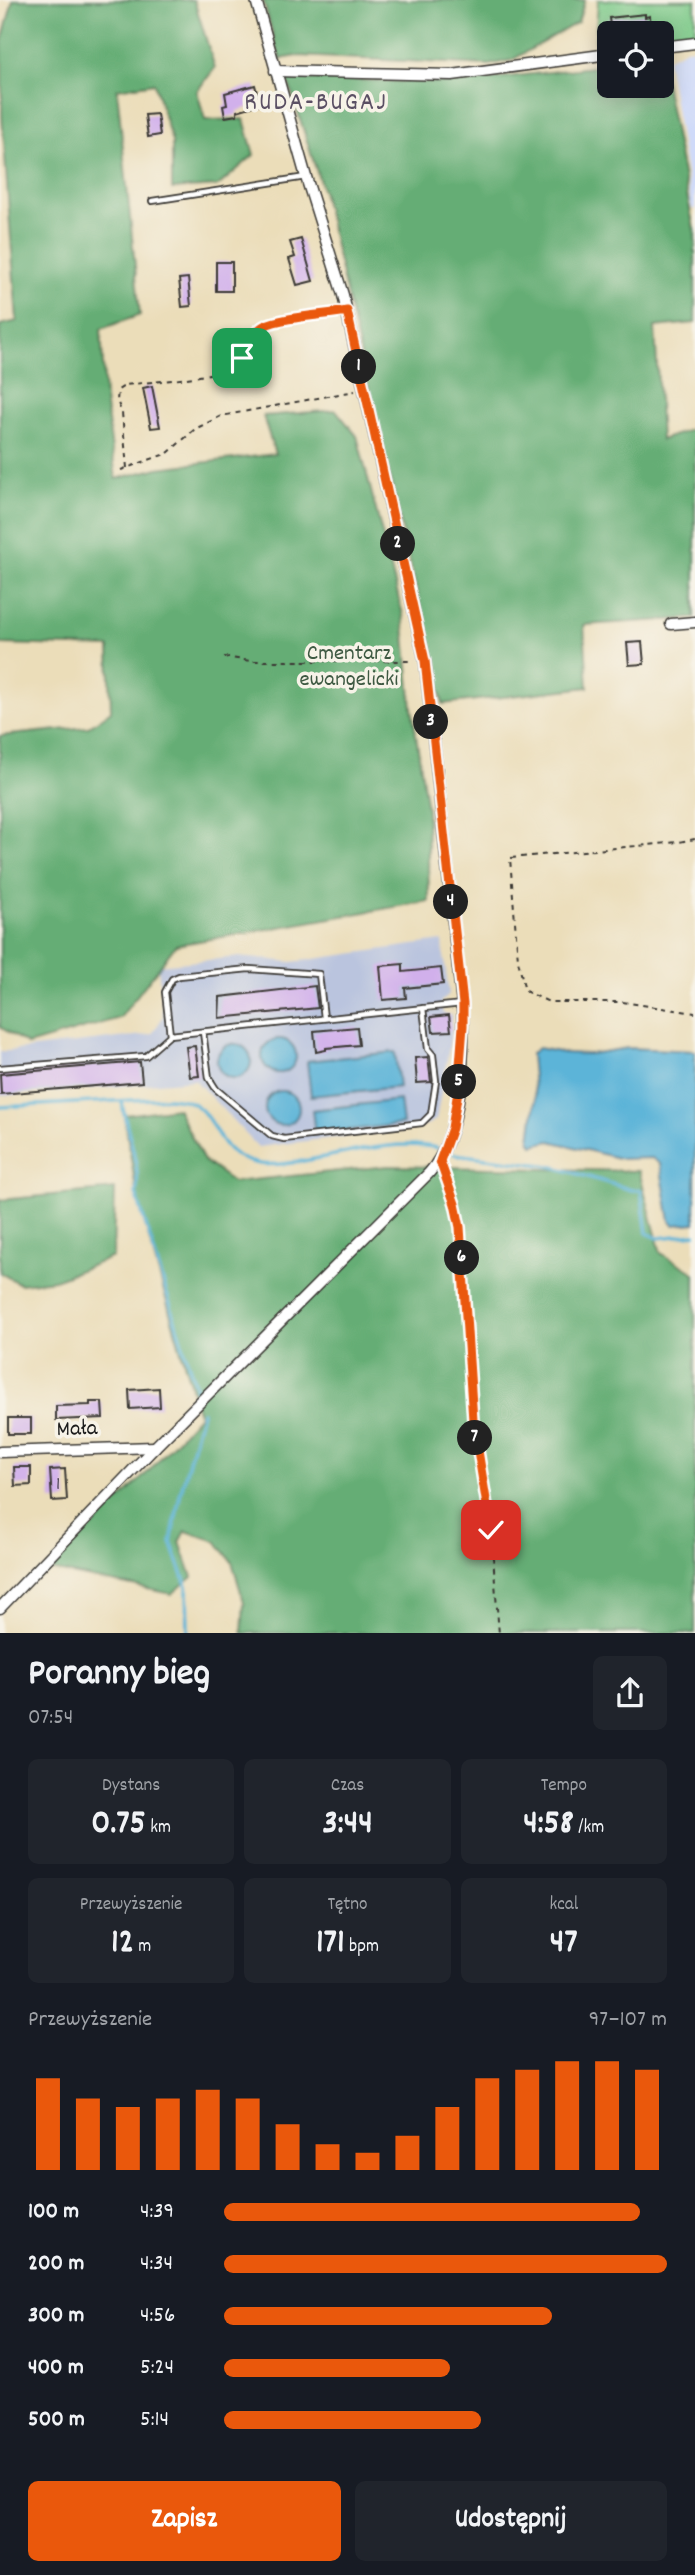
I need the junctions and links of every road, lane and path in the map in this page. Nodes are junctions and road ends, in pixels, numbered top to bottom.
1 (256, 0) edge
2 (695, 43) edge
3 (674, 46) edge
4 (597, 56) edge
5 (275, 71) junction
6 (306, 177) junction
7 (152, 201) dead end
8 (347, 311) junction
9 (364, 389) junction
10 (127, 468) junction
11 (121, 470) dead end
12 (695, 622) edge
13 (671, 624) dead end
14 (224, 657) dead end
15 (425, 661) junction
16 (695, 839) edge
17 (463, 1004) junction
18 (423, 1008) junction
19 (695, 1013) edge
20 (324, 1018) junction
21 (203, 1032) junction
22 (170, 1035) junction
23 (0, 1068) edge
24 (440, 1161) junction
25 (155, 1447) junction
26 (0, 1452) edge
27 (0, 1608) edge
28 (499, 1633) edge

1 - 5 street
2 - 3 street
4 - 5 street
5 - 6 street
6 - 7 lane
6 - 8 street
8 - 9 street
8 - 10 path
9 - 10 path
9 - 15 street
10 - 11 path
12 - 13 street
14 - 15 path
15 - 17 street
16 - 19 path
17 - 18 lane
17 - 24 street
18 - 20 lane
18 - 21 lane
20 - 21 lane
20 - 22 lane
21 - 22 lane
22 - 23 lane
24 - 25 street
24 - 28 path
25 - 26 street, Mała
25 - 27 street

